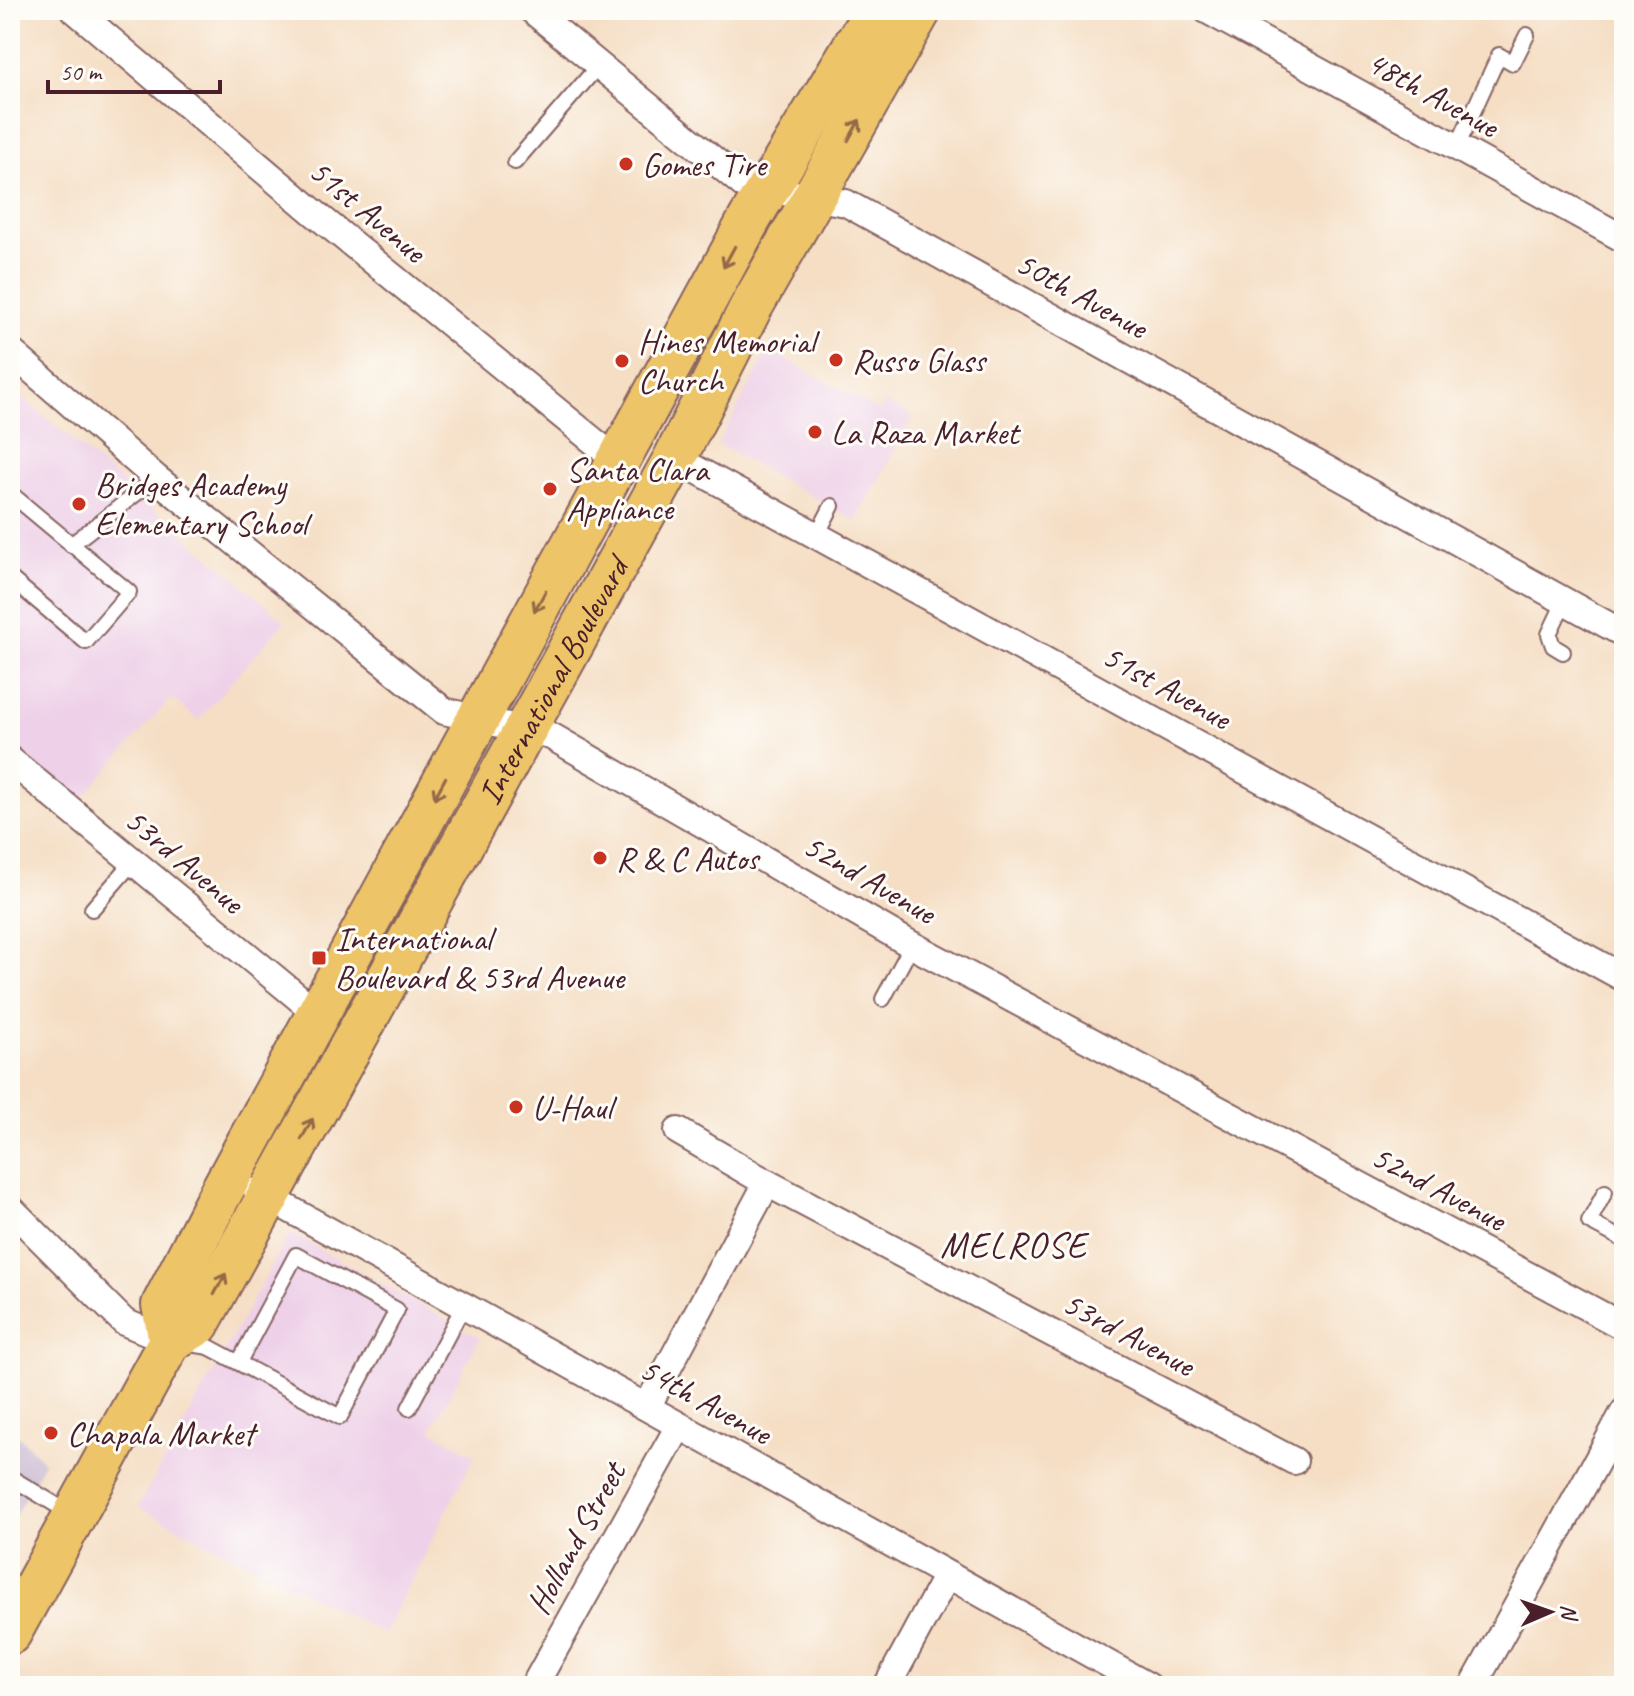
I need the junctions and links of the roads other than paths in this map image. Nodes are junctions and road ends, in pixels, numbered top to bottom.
1 (75, 10) edge
2 (532, 10) edge
3 (876, 10) edge
4 (920, 10) edge
5 (1207, 10) edge
6 (1527, 35) dead end
7 (598, 66) junction
8 (1457, 147) junction
9 (515, 162) dead end
10 (768, 190) junction
11 (815, 198) junction
12 (1624, 239) edge
13 (10, 351) edge
14 (675, 458) junction
15 (618, 461) junction
16 (156, 478) junction
17 (10, 493) edge
18 (832, 506) dead end
19 (817, 535) junction
20 (71, 545) junction
21 (10, 578) edge
22 (1565, 600) junction
23 (1621, 629) edge
24 (1563, 652) dead end
25 (477, 719) junction
26 (525, 730) junction
27 (10, 760) edge
28 (132, 863) junction
29 (92, 909) dead end
30 (912, 945) junction
31 (1624, 978) edge
32 (883, 999) dead end
33 (317, 1013) junction
34 (678, 1131) dead end
35 (229, 1176) junction
36 (767, 1183) junction
37 (1605, 1192) dead end
38 (269, 1197) junction
39 (10, 1208) edge
40 (1624, 1240) edge
41 (464, 1305) junction
42 (1624, 1327) edge
43 (170, 1341) junction
44 (239, 1362) junction
45 (647, 1407) junction
46 (409, 1408) dead end
47 (1624, 1412) edge
48 (679, 1426) junction
49 (1294, 1461) dead end
50 (10, 1477) edge
51 (74, 1516) junction
52 (947, 1575) junction
53 (10, 1633) edge
54 (534, 1686) edge
55 (887, 1686) edge
56 (1148, 1686) edge
57 (1473, 1686) edge

1 - 15 street, 51st Avenue
2 - 7 street, 50th Avenue
3 - 10 main road, International Boulevard
11 -> 4 main road, International Boulevard
5 - 8 street, 48th Avenue
6 - 8 lane
7 - 9 lane
7 - 10 street, 50th Avenue
8 - 12 street, 48th Avenue
10 - 11 street, 50th Avenue
10 -> 15 main road, International Boulevard
11 - 14 main road, International Boulevard
11 - 22 street, 50th Avenue
13 - 16 street, 52nd Avenue
14 - 19 street, 51st Avenue
14 - 26 main road, International Boulevard
15 -> 25 main road, International Boulevard
16 - 20 lane
16 - 25 street, 52nd Avenue
17 - 20 lane
18 - 19 lane
19 - 31 street, 51st Avenue
20 - 21 lane
22 - 23 street, 50th Avenue
22 - 24 lane
25 - 26 street, 52nd Avenue
25 -> 33 main road, International Boulevard
26 - 30 street, 52nd Avenue
38 -> 26 main road, International Boulevard
27 - 28 street, 53rd Avenue
28 - 29 lane
28 - 33 street, 53rd Avenue
30 - 32 lane
30 - 42 street, 52nd Avenue
33 - 35 main road, International Boulevard
34 - 36 street, 53rd Avenue
35 - 38 street, 54th Avenue
35 - 43 main road, International Boulevard
36 - 45 street
36 - 49 street, 53rd Avenue
37 - 40 lane
38 - 41 street, 54th Avenue
43 -> 38 main road, International Boulevard
39 - 43 street
41 - 45 street, 54th Avenue
41 - 46 lane
43 - 44 lane
43 - 51 main road, International Boulevard
44 - 44 lane
45 - 48 street, 54th Avenue
47 - 57 street
48 - 52 street, 54th Avenue
48 - 54 street, Holland Street
50 - 51 lane
51 - 53 main road, International Boulevard
52 - 55 street
52 - 56 street, 54th Avenue

